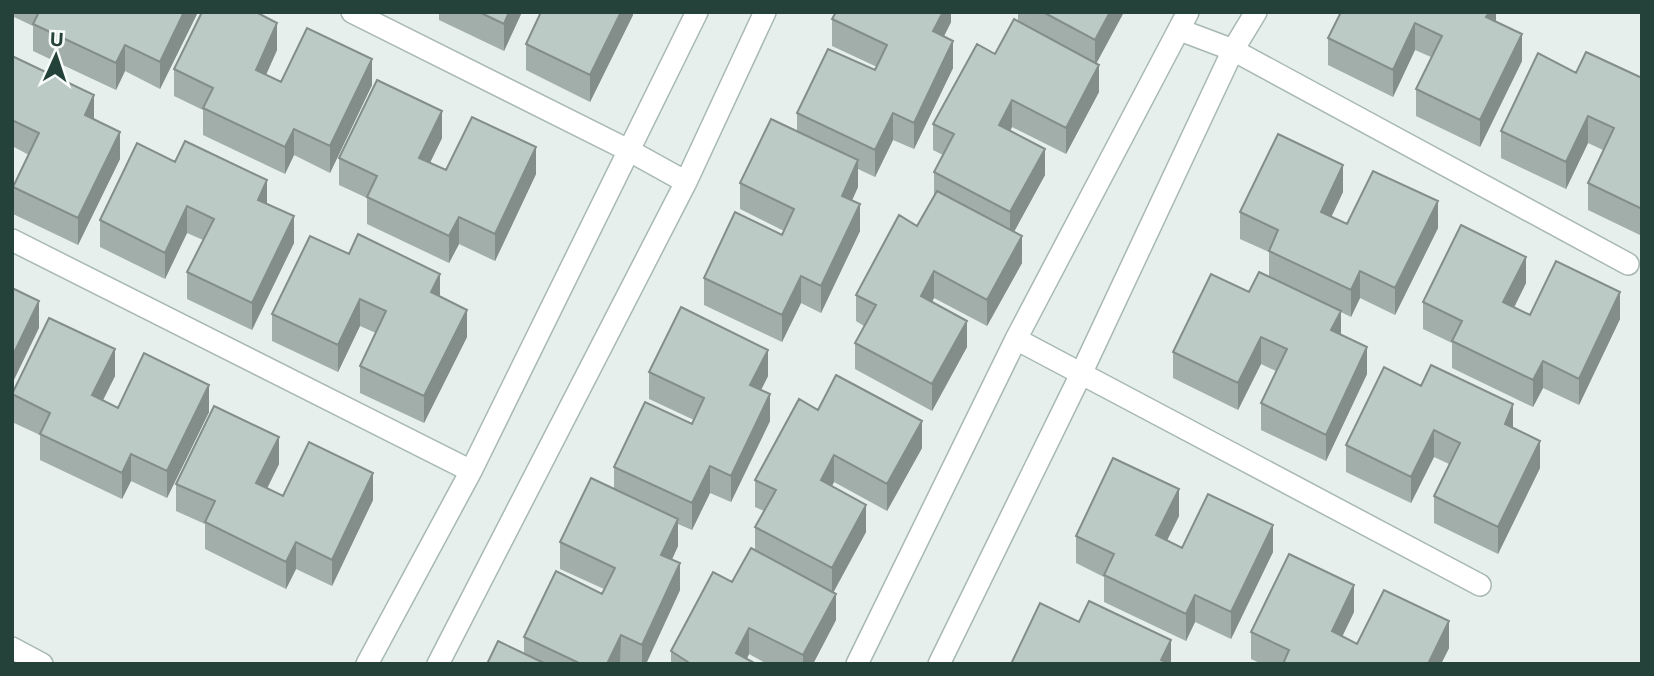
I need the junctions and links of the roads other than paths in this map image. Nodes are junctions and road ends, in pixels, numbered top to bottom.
1 (352, 12) edge
2 (697, 12) edge
3 (765, 12) edge
4 (1256, 12) edge
5 (1184, 21) edge
6 (1233, 50) junction
7 (630, 151) junction
8 (686, 182) junction
9 (12, 240) edge
10 (1628, 264) dead end
11 (1016, 339) junction
12 (1081, 374) junction
13 (471, 471) junction
14 (1480, 585) dead end
15 (12, 648) edge
16 (42, 664) edge
17 (367, 664) edge
18 (438, 664) edge
19 (857, 664) edge
20 (939, 664) edge

1 - 7 street
2 - 7 street
3 - 8 street
4 - 6 street
5 - 6 street
5 - 11 street
6 - 10 street
6 - 12 street
7 - 8 street
7 - 13 street
8 - 18 street
9 - 13 street
11 - 12 street
11 - 19 street
12 - 14 street
12 - 20 street
13 - 17 street
15 - 16 street

